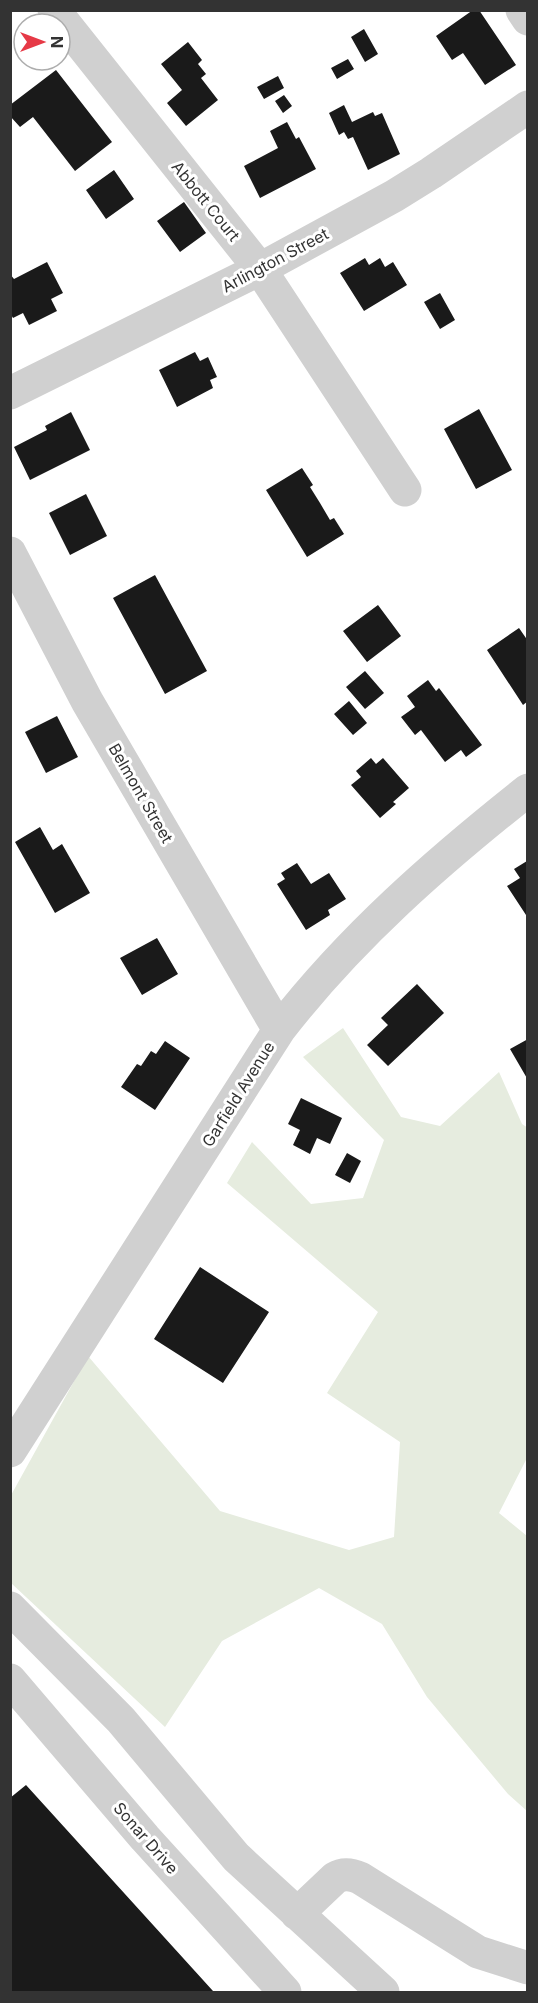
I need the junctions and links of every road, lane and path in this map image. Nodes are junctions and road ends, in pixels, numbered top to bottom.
1 (54, 10) edge
2 (522, 10) edge
3 (528, 19) edge
4 (528, 107) edge
5 (260, 269) junction
6 (10, 393) edge
7 (405, 490) dead end
8 (10, 553) edge
9 (528, 790) edge
10 (279, 1029) junction
11 (10, 1451) edge
12 (10, 1608) edge
13 (10, 1680) edge
14 (297, 1914) junction
15 (528, 1968) edge
16 (285, 1992) edge
17 (383, 1992) edge

1 - 5 street, Abbott Court
2 - 3 street
4 - 5 street, Arlington Street
5 - 6 street, Arlington Street
5 - 7 street, Abbott Court
8 - 10 street, Belmont Street
9 - 10 street, Garfield Avenue
10 - 11 street, Garfield Avenue
12 - 14 street
13 - 16 street, Sonar Drive
14 - 15 street
14 - 17 street

